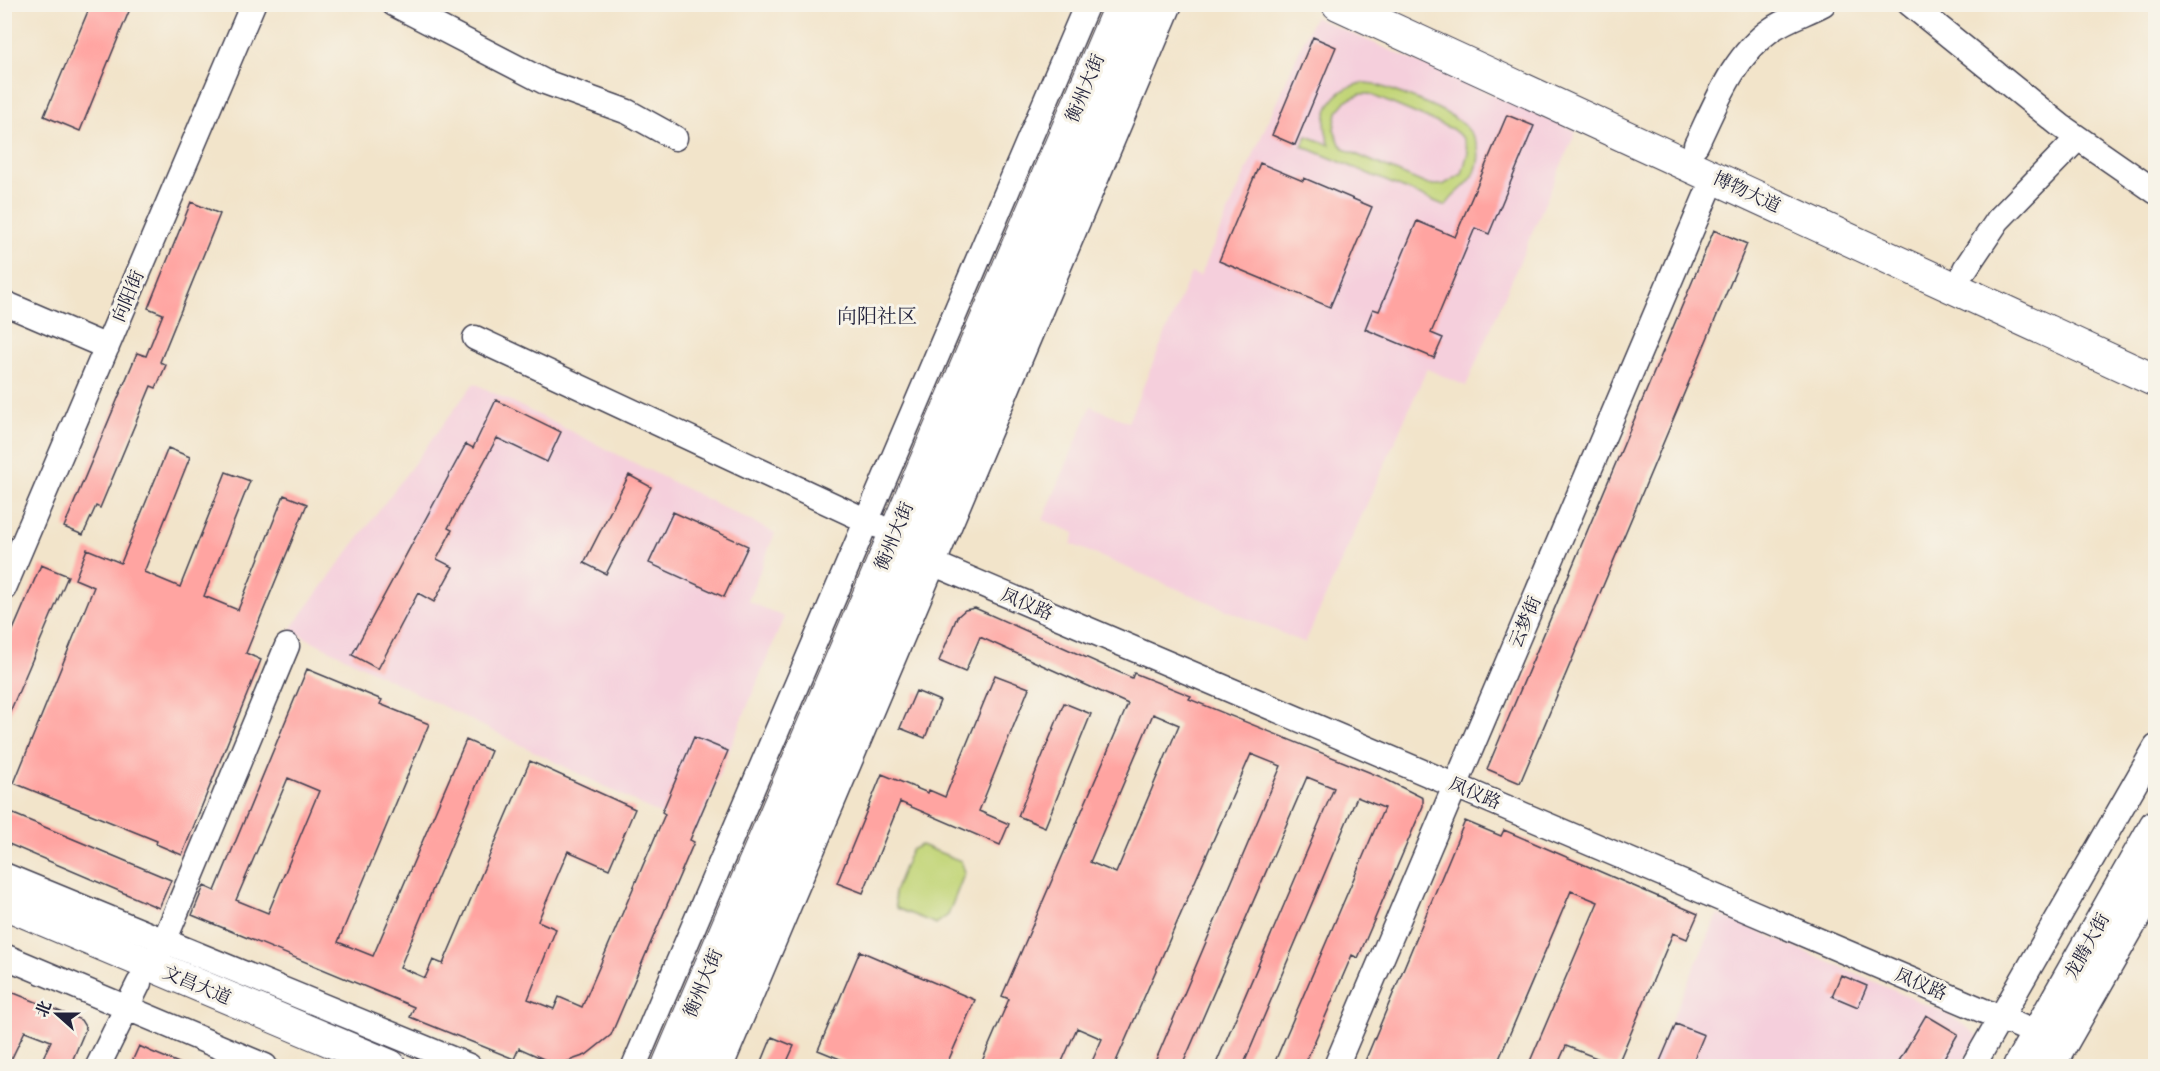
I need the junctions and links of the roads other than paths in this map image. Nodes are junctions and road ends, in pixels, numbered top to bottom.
1 (253, 4) edge
2 (394, 4) edge
3 (1087, 4) edge
4 (1121, 4) edge
5 (1145, 4) edge
6 (1170, 4) edge
7 (1338, 4) edge
8 (1389, 4) edge
9 (1823, 4) edge
10 (1910, 4) edge
11 (675, 138) dead end
12 (2078, 138) junction
13 (1695, 145) junction
14 (1714, 177) junction
15 (2156, 192) edge
16 (1965, 269) junction
17 (4, 303) edge
18 (475, 338) dead end
19 (107, 347) junction
20 (2156, 358) edge
21 (2156, 381) edge
22 (865, 520) junction
23 (913, 551) junction
24 (4, 588) edge
25 (287, 645) dead end
26 (2156, 747) edge
27 (1455, 785) junction
28 (2156, 826) edge
29 (4, 875) edge
30 (2156, 877) edge
31 (4, 903) edge
32 (4, 926) edge
33 (4, 956) edge
34 (146, 975) junction
35 (2001, 1018) junction
36 (2038, 1034) junction
37 (98, 1066) edge
38 (265, 1066) edge
39 (335, 1066) edge
40 (390, 1066) edge
41 (469, 1066) edge
42 (634, 1066) edge
43 (668, 1066) edge
44 (692, 1066) edge
45 (721, 1066) edge
46 (1335, 1066) edge
47 (1974, 1066) edge
48 (2019, 1066) edge
49 (2048, 1066) edge

1 - 19 street, 向阳街
2 - 11 street
3 - 22 street
4 - 23 main road, 衡州大街
5 - 23 main road, 衡州大街
6 - 23 street
7 - 14 main road, 博物大道
8 - 13 main road, 博物大道
9 - 13 street
10 - 12 street
12 - 15 street
12 - 16 street
13 - 16 main road, 博物大道
14 - 21 main road, 博物大道
14 - 27 street, 云梦街
16 - 20 main road, 博物大道
17 - 19 street
18 - 22 street, 凤仪路
19 - 24 street, 向阳街
22 - 23 street, 凤仪路
22 - 42 street
23 - 27 street, 凤仪路
23 - 43 main road, 衡州大街
23 - 44 main road, 衡州大街
23 - 45 street
25 - 34 street
26 - 35 street
27 - 35 street, 凤仪路
27 - 46 street, 云梦街
28 - 36 highway, 龙腾大街
29 - 34 street
30 - 49 highway, 龙腾大街
31 - 34 main road, 文昌大道
32 - 34 main road, 文昌大道
33 - 34 street
34 - 37 street
34 - 38 street
34 - 39 main road, 文昌大道
34 - 40 main road, 文昌大道
34 - 41 street
35 - 36 street, 凤仪路
35 - 47 street
36 - 48 highway, 龙腾大街

